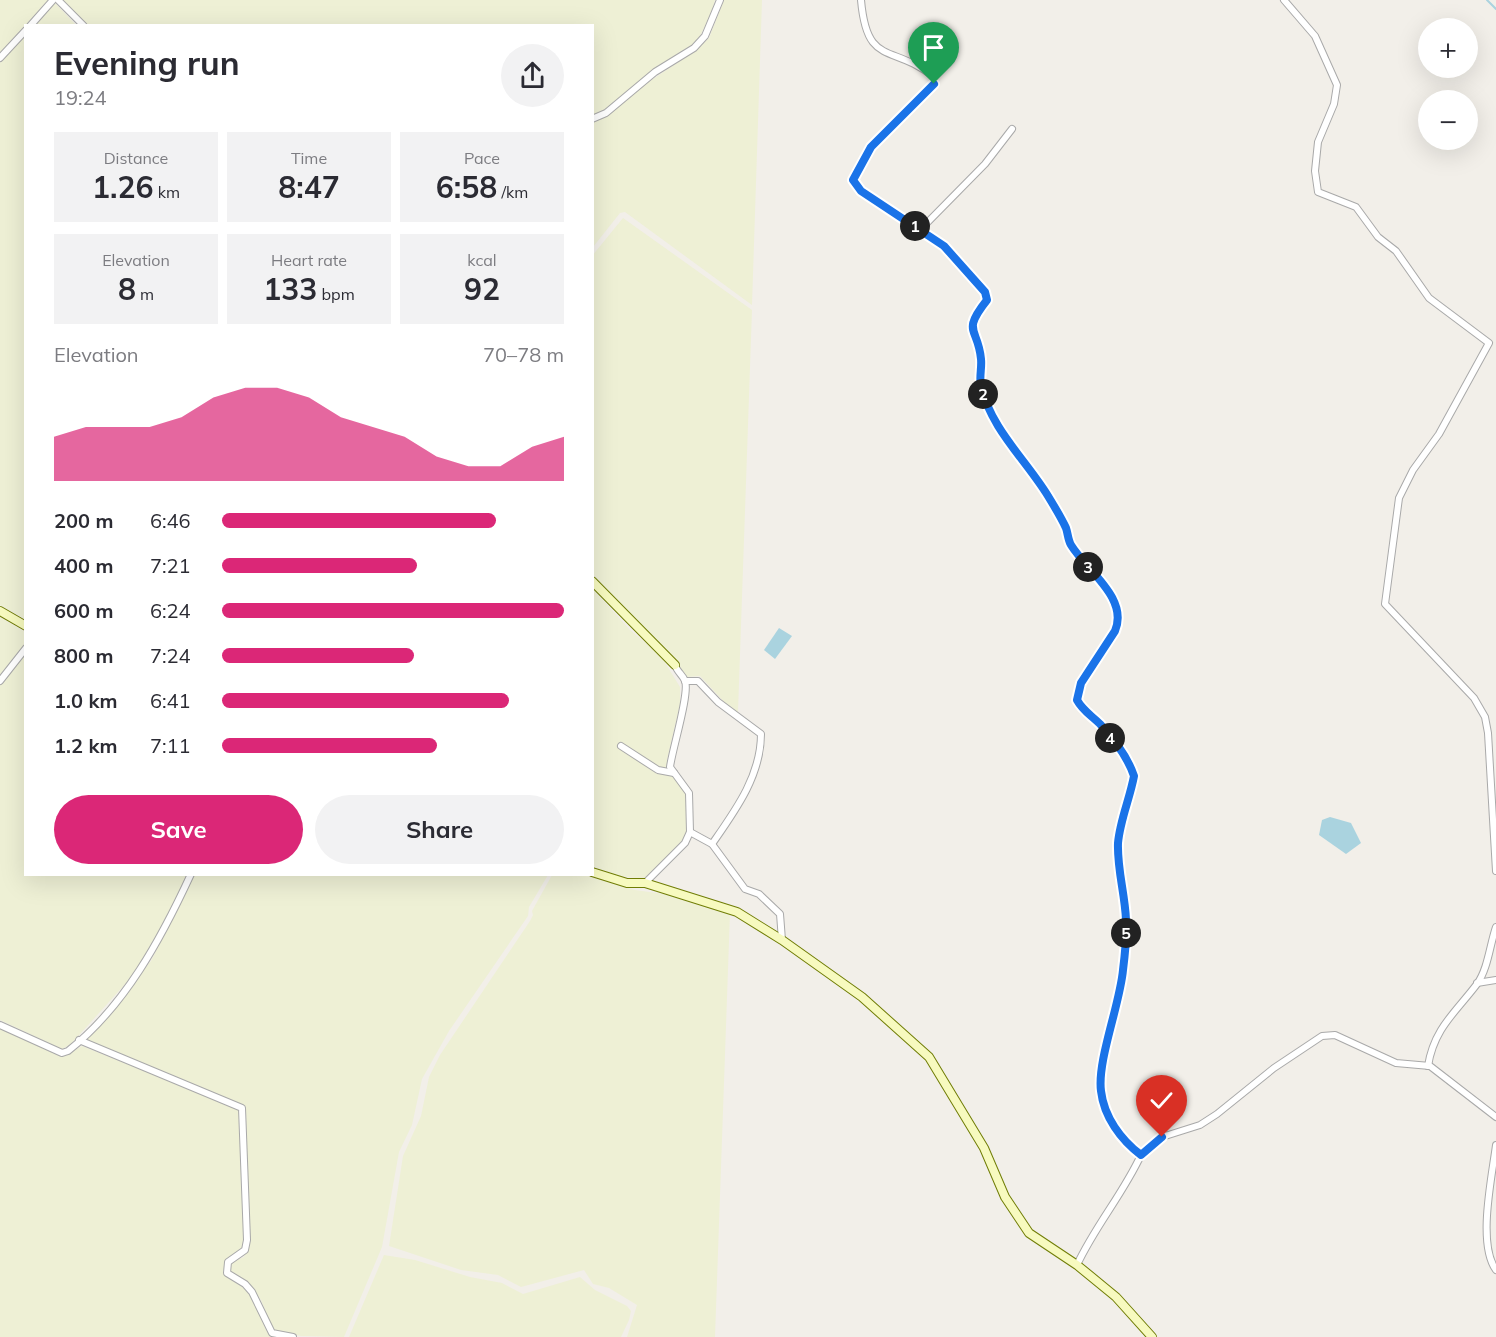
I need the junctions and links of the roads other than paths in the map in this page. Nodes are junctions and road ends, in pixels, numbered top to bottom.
1 (53, 0) edge
2 (58, 0) edge
3 (720, 0) edge
4 (861, 0) edge
5 (1284, 0) edge
6 (32, 24) edge
7 (82, 24) edge
8 (24, 32) edge
9 (0, 58) edge
10 (594, 118) edge
11 (1012, 129) dead end
12 (921, 229) junction
13 (594, 583) edge
14 (0, 611) edge
15 (24, 625) edge
16 (24, 651) edge
17 (675, 665) joint
18 (0, 681) edge
19 (685, 681) junction
20 (621, 746) dead end
21 (674, 773) junction
22 (690, 832) junction
23 (712, 844) junction
24 (1496, 871) edge
25 (594, 873) edge
26 (190, 876) edge
27 (645, 884) junction
28 (1496, 927) edge
29 (782, 940) junction
30 (1496, 980) edge
31 (1477, 983) junction
32 (0, 1024) edge
33 (79, 1040) junction
34 (1428, 1066) junction
35 (1496, 1117) edge
36 (1496, 1145) edge
37 (1141, 1155) junction
38 (1077, 1265) junction
39 (1496, 1270) edge
40 (293, 1337) edge
41 (1152, 1337) edge

1 - 6 street
2 - 7 street
3 - 10 street
4 - 12 street
5 - 24 street
8 - 9 street
11 - 12 street
12 - 37 street
13 - 17 street
14 - 15 street
16 - 18 street
17 - 19 street
19 - 21 street
19 - 23 street
20 - 21 street
21 - 22 street
22 - 23 street
22 - 27 street
23 - 29 street
25 - 27 street
26 - 33 street
27 - 29 street
28 - 31 street
29 - 38 street
30 - 31 street
31 - 34 street
32 - 33 street
33 - 40 street
34 - 35 street
34 - 37 street
36 - 39 street
37 - 38 street
38 - 41 street

